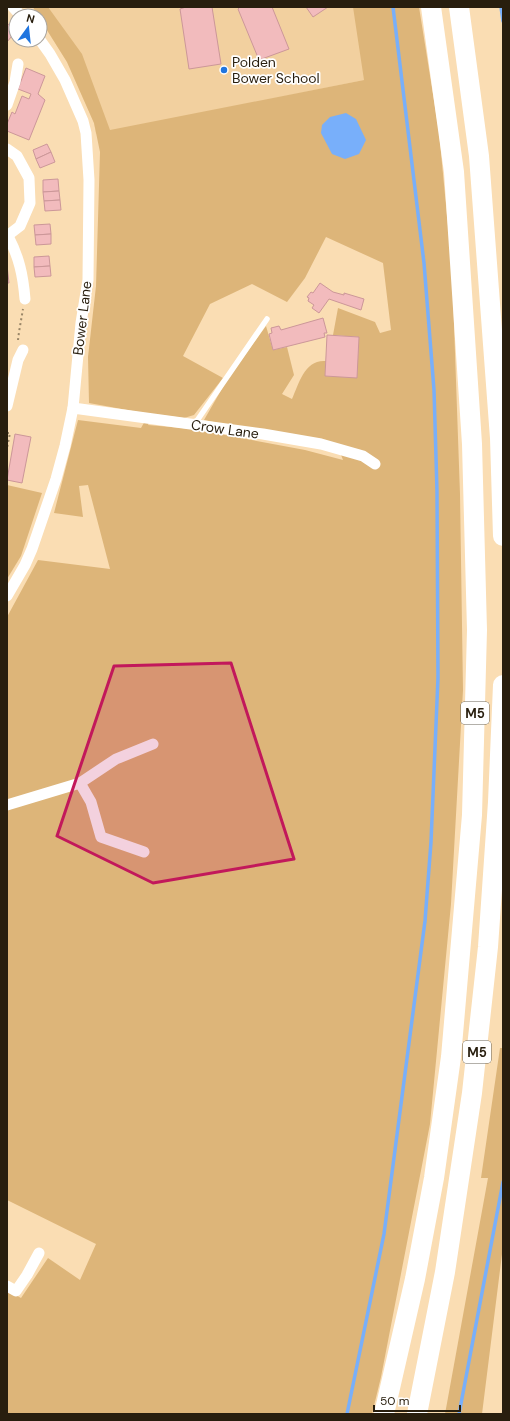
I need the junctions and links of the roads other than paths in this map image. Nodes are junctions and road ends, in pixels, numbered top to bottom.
1 (430, 7) edge
2 (459, 7) edge
3 (46, 48) edge
4 (18, 64) dead end
5 (11, 81) edge
6 (7, 105) edge
7 (7, 149) edge
8 (7, 236) edge
9 (25, 299) road end
10 (267, 319) dead end
11 (21, 355) road end
12 (7, 406) edge
13 (73, 408) junction
14 (194, 425) junction
15 (374, 464) dead end
16 (503, 536) edge
17 (7, 596) edge
18 (503, 685) edge
19 (153, 744) dead end
20 (80, 783) junction
21 (7, 805) edge
22 (144, 852) dead end
23 (39, 1253) dead end
24 (7, 1286) edge
25 (384, 1414) edge
26 (417, 1414) edge

1 - 25 highway, M5
2 - 16 highway
3 - 13 street, Bower Lane
4 - 5 street
5 - 6 street
7 - 8 street
8 - 9 street
10 - 14 lane
11 - 12 street
13 - 14 street, Crow Lane
13 - 17 street, Bower Lane
14 - 15 street, Crow Lane
18 - 26 highway, M5
19 - 20 street
20 - 21 street
20 - 22 street
23 - 24 street

